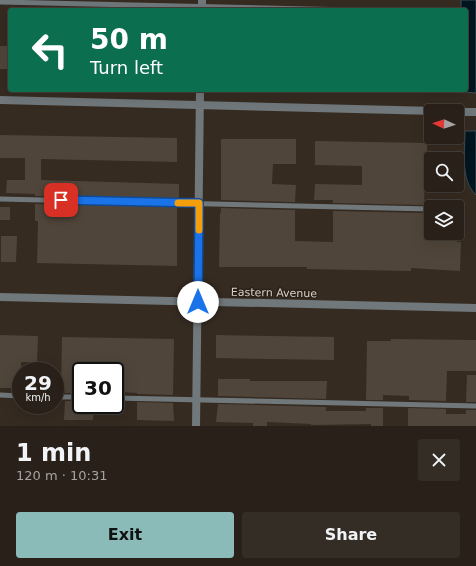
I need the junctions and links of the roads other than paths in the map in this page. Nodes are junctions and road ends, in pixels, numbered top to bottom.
1 (0, 2) edge
2 (202, 6) edge
3 (278, 8) edge
4 (200, 92) edge
5 (0, 100) edge
6 (200, 105) junction
7 (424, 111) edge
8 (464, 112) edge
9 (476, 112) edge
10 (0, 199) edge
11 (199, 203) junction
12 (424, 209) edge
13 (0, 297) edge
14 (198, 302) junction
15 (476, 308) edge
16 (0, 396) edge
17 (12, 396) edge
18 (124, 398) edge
19 (197, 400) junction
20 (476, 406) edge
21 (196, 426) edge

1 - 2 lane
2 - 3 lane
4 - 6 street
5 - 6 street
6 - 7 street
6 - 11 street
8 - 9 street
10 - 11 lane
11 - 12 lane
11 - 14 street
13 - 14 street, Eastern Avenue
14 - 15 street, Eastern Avenue
14 - 19 street
16 - 17 lane
18 - 19 lane
19 - 20 lane
19 - 21 street

